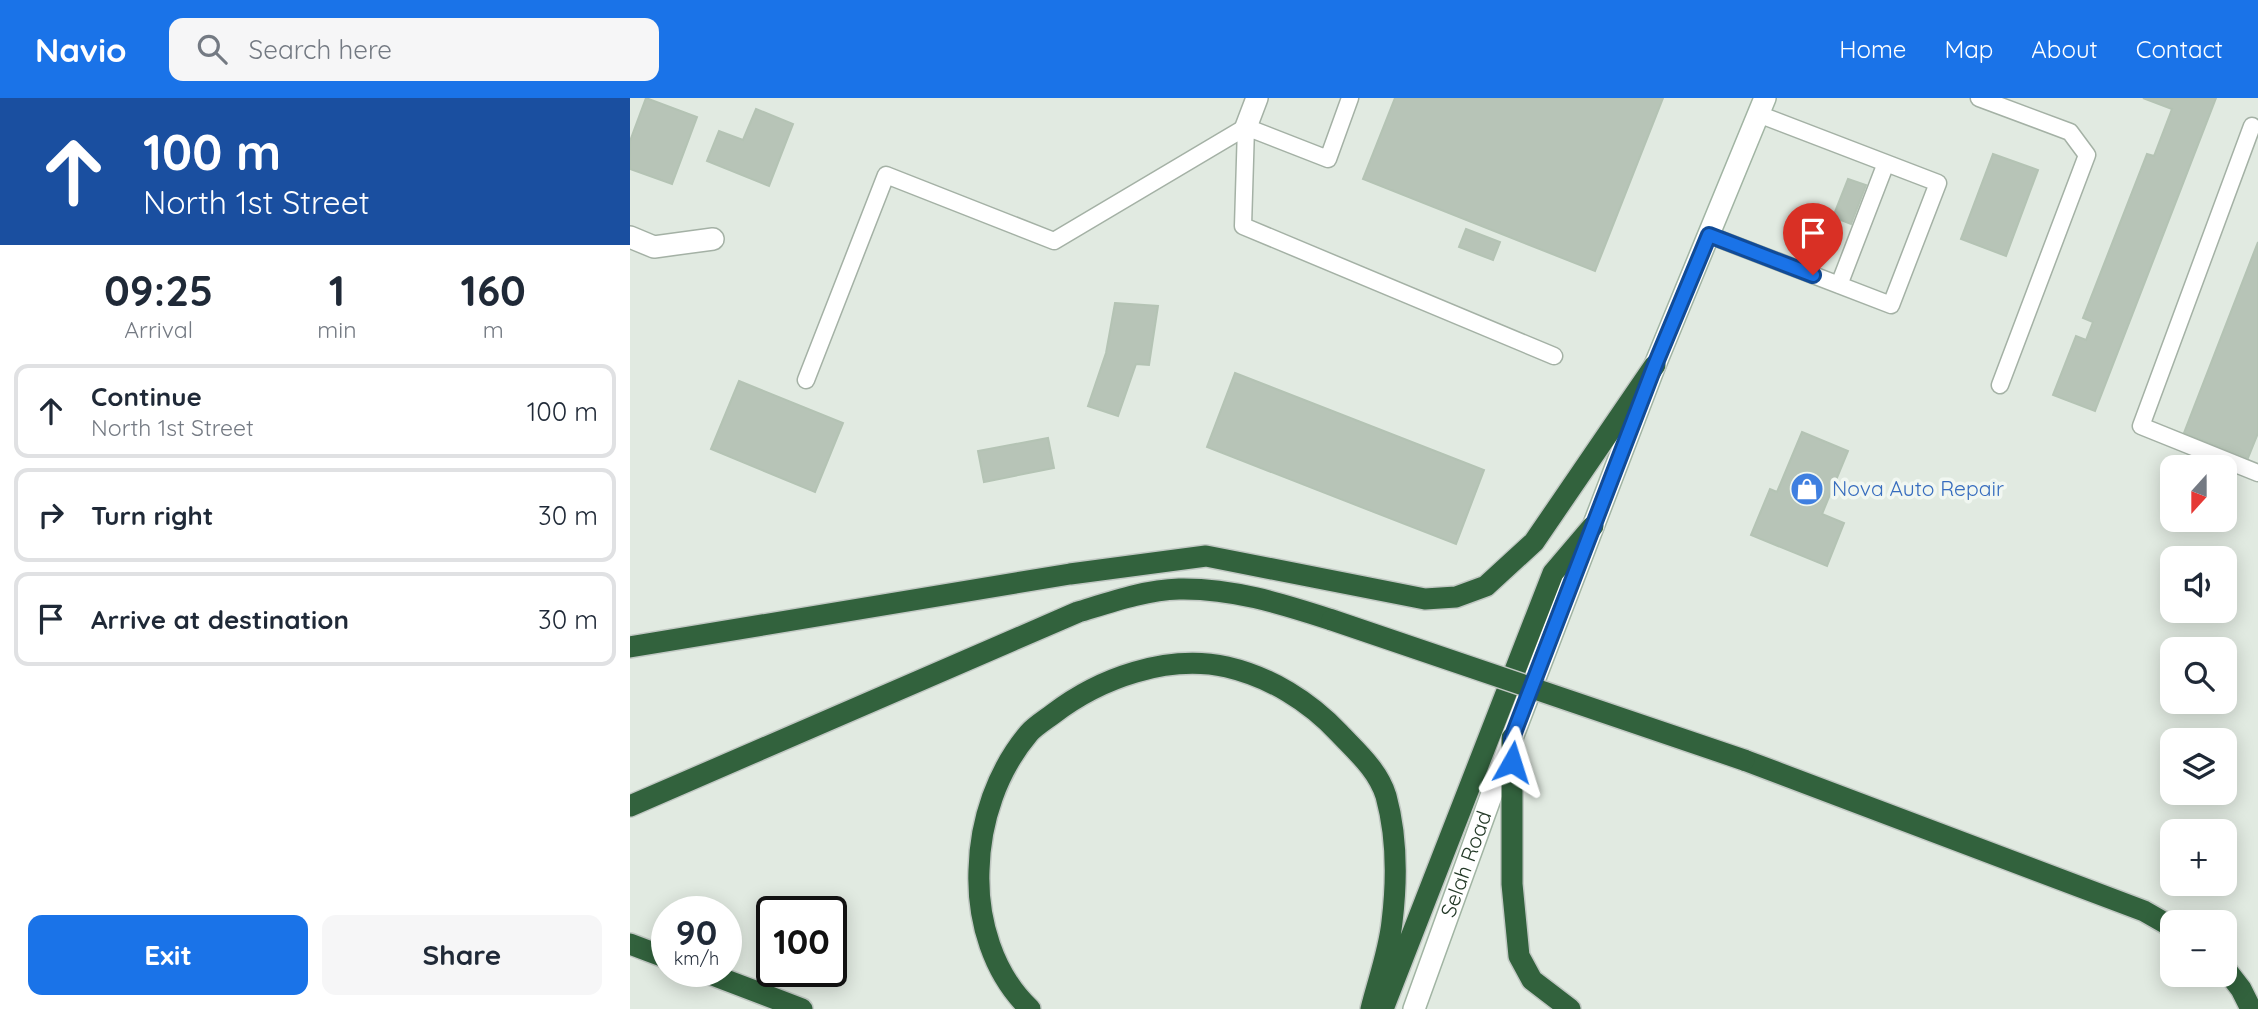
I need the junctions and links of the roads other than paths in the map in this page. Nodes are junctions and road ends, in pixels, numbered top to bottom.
1 (1257, 98) edge
2 (1350, 98) edge
3 (1979, 98) edge
4 (1762, 106) edge
5 (2252, 125) dead end
6 (1246, 127) junction
7 (1885, 163) junction
8 (1709, 235) junction
9 (630, 237) edge
10 (713, 239) dead end
11 (1839, 285) junction
12 (1554, 356) dead end
13 (1655, 365) junction
14 (806, 380) dead end
15 (2000, 385) dead end
16 (2258, 473) edge
17 (1593, 526) junction
18 (630, 648) edge
19 (1512, 738) junction
20 (630, 806) edge
21 (2160, 920) edge
22 (630, 944) edge
23 (651, 952) edge
24 (2237, 984) edge
25 (742, 986) edge
26 (802, 1009) edge
27 (1030, 1009) edge
28 (1371, 1009) edge
29 (1384, 1009) edge
30 (1414, 1009) edge
31 (1570, 1009) edge
32 (2251, 1009) edge

1 - 6 main road
2 - 6 lane
3 - 15 lane
4 - 7 lane
4 - 8 main road, Selah Road
5 - 16 lane
6 - 12 lane
6 - 14 lane
7 - 11 lane
7 - 11 lane
8 - 11 lane
8 - 13 main road, Selah Road
9 - 10 main road
13 - 17 main road, Selah Road
13 - 18 highway
17 - 19 main road, Selah Road
17 - 29 highway
19 - 30 main road, Selah Road
19 - 31 highway
20 - 21 highway, bridge
22 - 23 highway
24 - 32 highway
25 - 26 highway
27 - 28 highway

